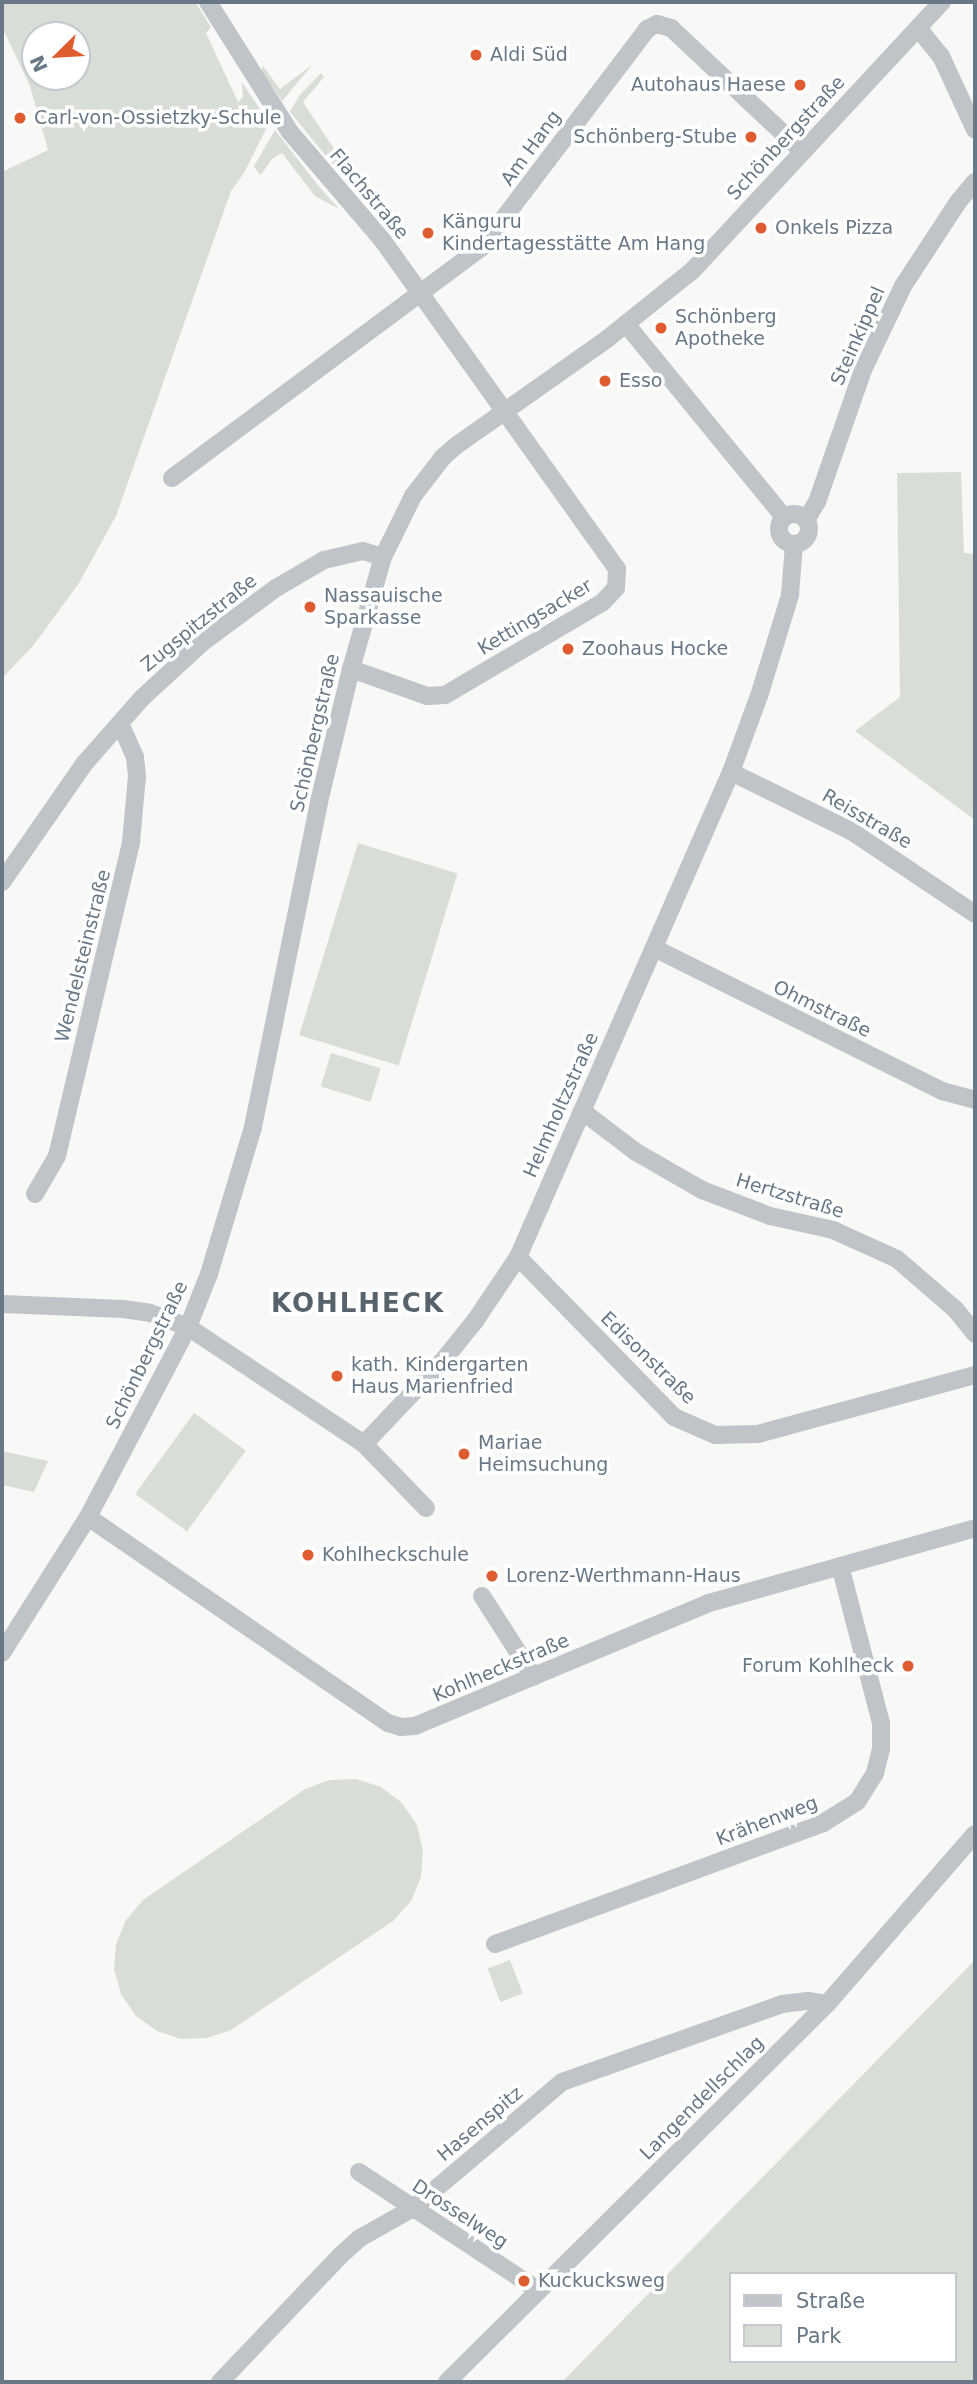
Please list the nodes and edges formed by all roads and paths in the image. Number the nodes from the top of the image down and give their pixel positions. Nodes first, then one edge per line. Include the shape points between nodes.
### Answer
1 (208, 2) edge
2 (942, 2) edge
3 (918, 28) junction
4 (975, 130) edge
5 (802, 151) junction
6 (975, 182) edge
7 (421, 293) junction
8 (626, 324) junction
9 (503, 410) junction
10 (172, 478) dead end
11 (784, 517) junction
12 (806, 520) junction
13 (794, 544) junction
14 (383, 557) junction
15 (351, 669) junction
16 (120, 723) junction
17 (731, 772) junction
18 (2, 882) edge
19 (975, 914) edge
20 (654, 948) junction
21 (975, 1100) edge
22 (582, 1111) junction
23 (35, 1194) dead end
24 (518, 1257) junction
25 (2, 1304) edge
26 (188, 1326) junction
27 (975, 1334) edge
28 (975, 1375) edge
29 (364, 1444) junction
30 (426, 1508) dead end
31 (88, 1517) junction
32 (975, 1528) edge
33 (841, 1566) junction
34 (482, 1596) dead end
35 (2, 1653) edge
36 (534, 1677) junction
37 (975, 1834) edge
38 (495, 1944) dead end
39 (827, 2004) junction
40 (359, 2172) dead end
41 (413, 2208) junction
42 (538, 2290) junction
43 (220, 2382) edge
44 (447, 2382) edge

1 - 7 street, Flachstraße via 290,132
2 - 3 street, Schönbergstraße
3 - 4 street via 941,56
3 - 5 street, Schönbergstraße
5 - 7 street, Am Hang via 671,28 652,26 640,34 493,236
5 - 8 street, Schönbergstraße via 692,271
6 - 12 street, Steinkippel via 903,286 863,370 817,502
7 - 9 street, Flachstraße
7 - 10 street, Am Hang
8 - 9 street, Schönbergstraße
8 - 11 street
9 - 14 street, Schönbergstraße via 457,444 428,475
9 - 15 street, Kettingsacker via 613,560 616,588 603,602 445,695 427,696
11 - 12 street via 798,514
11 - 13 street via 781,537
12 - 13 street via 806,538
13 - 17 street, Helmholtzstraße via 790,595
14 - 15 street, Schönbergstraße
14 - 16 street, Zugspitzstraße via 363,551 345,553 276,588 203,642
15 - 26 street, Schönbergstraße via 253,1127 209,1274
16 - 18 street, Zugspitzstraße via 59,797
16 - 23 street, Wendelsteinstraße via 137,776 127,866 57,1156
17 - 19 street, Reisstraße via 851,831
17 - 20 street, Helmholtzstraße
20 - 21 street, Ohmstraße via 942,1091
20 - 22 street, Helmholtzstraße
22 - 24 street, Helmholtzstraße
22 - 27 street, Hertzstraße via 636,1152 702,1190 771,1216 833,1230 897,1259 946,1301
24 - 28 street, Edisonstraße via 674,1417 715,1435 758,1434
24 - 29 street, Helmholtzstraße via 441,1363
25 - 26 street via 150,1312
26 - 29 street
26 - 31 street, Schönbergstraße
29 - 30 street
31 - 35 street, Schönbergstraße
31 - 36 street, Kohlheckstraße via 388,1723 415,1726
32 - 33 street, Kohlheckstraße
33 - 36 street, Kohlheckstraße via 709,1604
33 - 38 street, Krähenweg via 881,1724 875,1773 857,1802 823,1824
34 - 36 street
37 - 39 street, Langendellschlag
39 - 41 street, Hasenspitz via 782,2004 562,2082
39 - 42 street, Langendellschlag
40 - 41 street, Drosselweg
41 - 42 street, Drosselweg
41 - 43 street, Hasenspitz via 360,2238 341,2255
42 - 44 street, Langendellschlag

